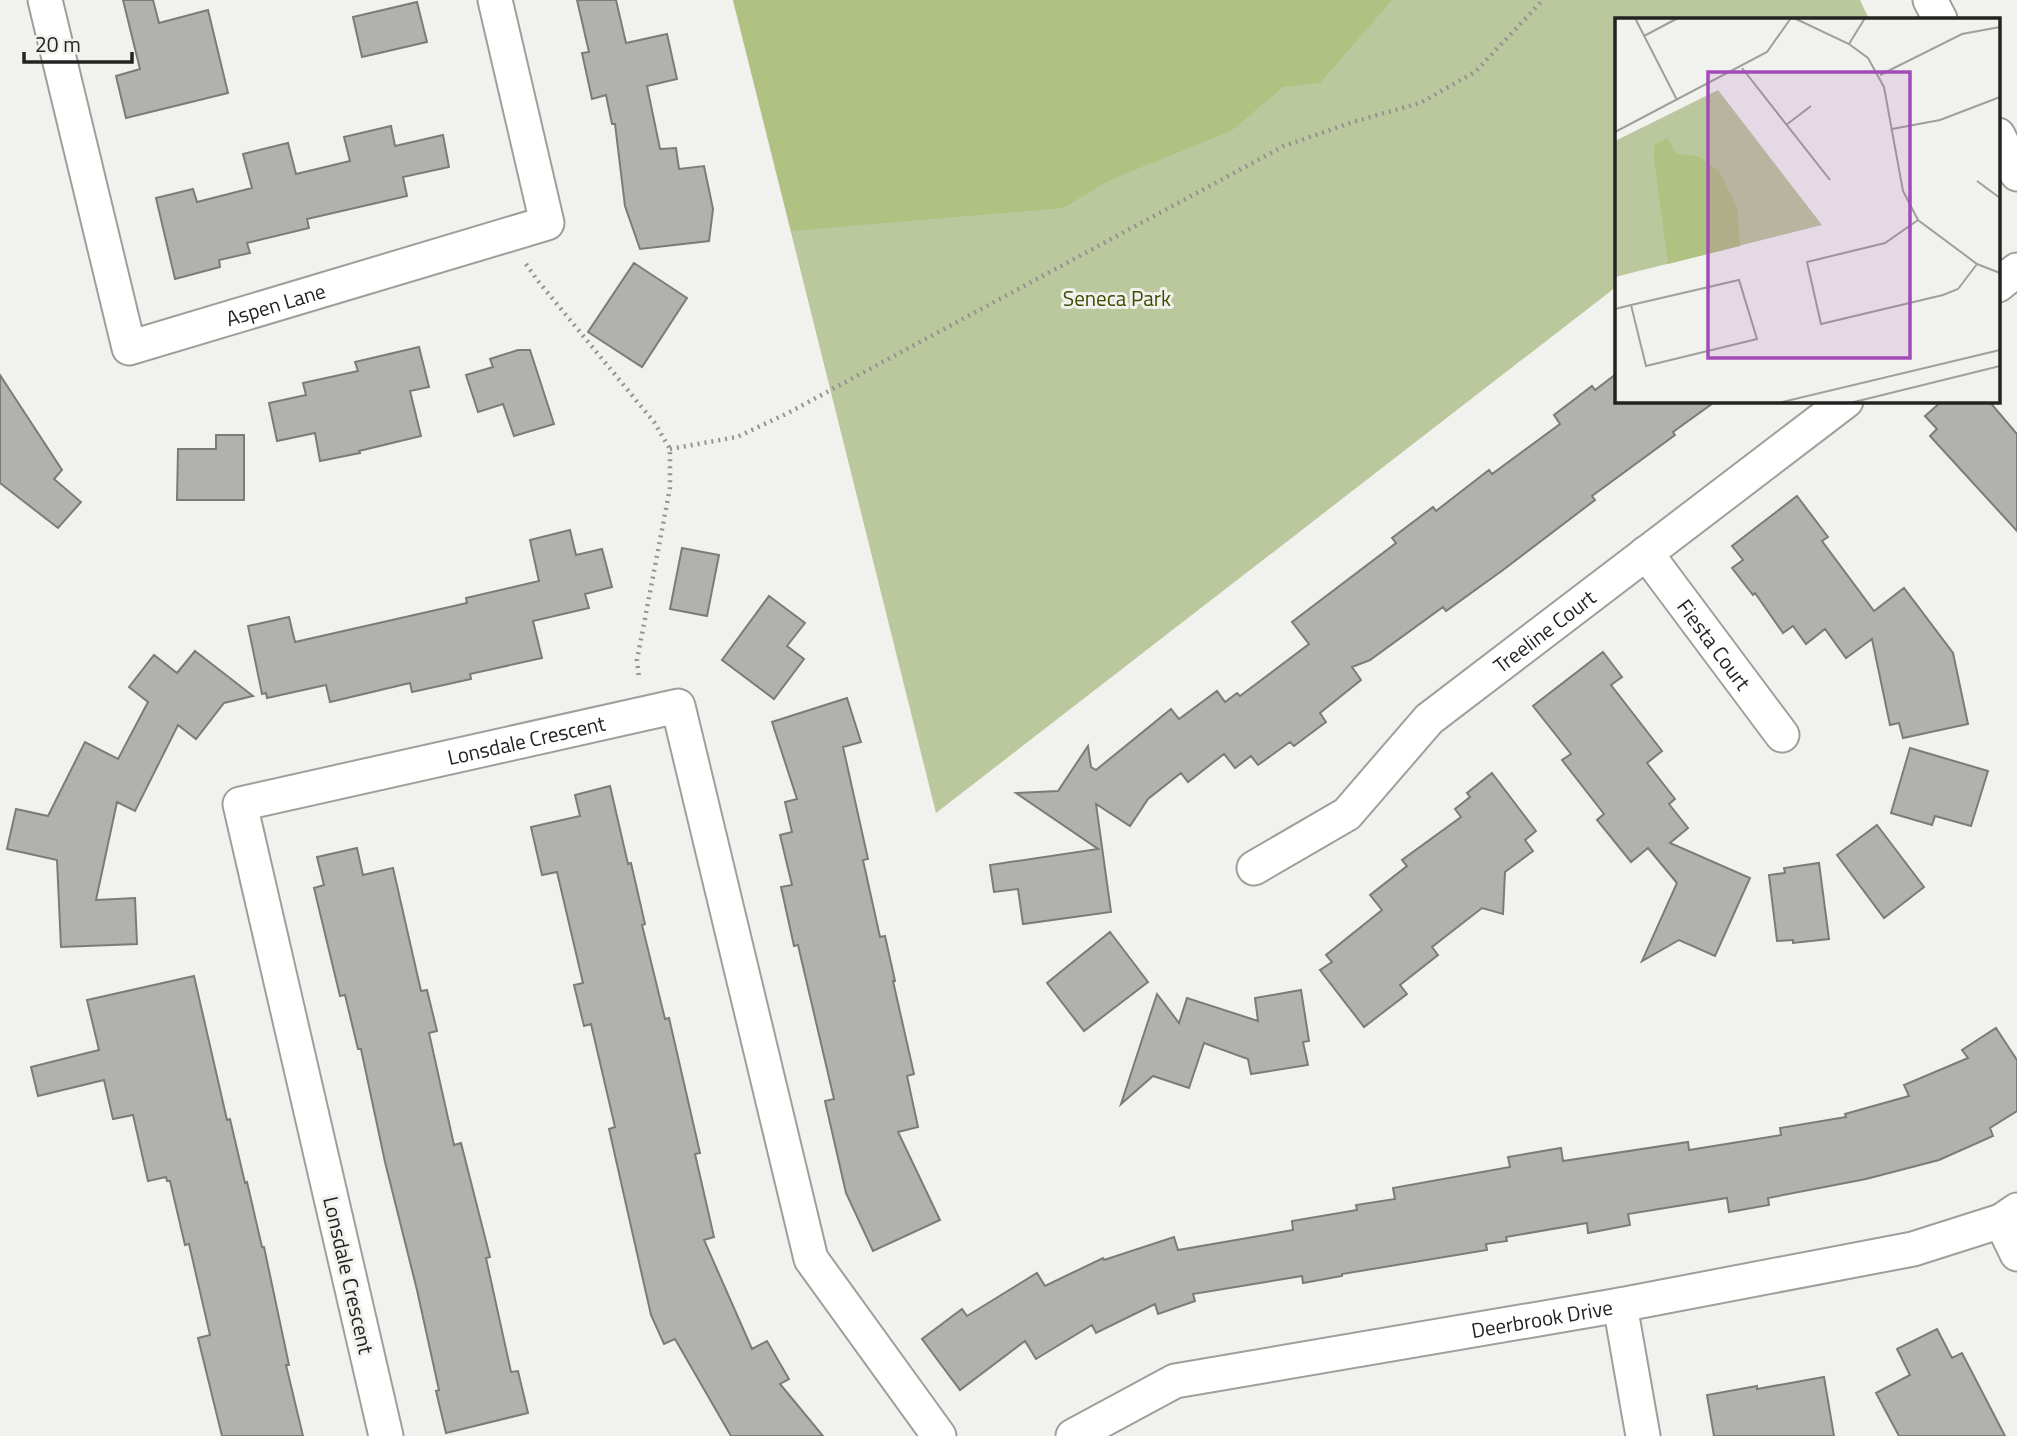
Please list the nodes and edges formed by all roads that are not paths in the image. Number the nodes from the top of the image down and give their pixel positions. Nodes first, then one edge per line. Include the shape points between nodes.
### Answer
1 (45, 0) edge
2 (495, 0) edge
3 (1930, 0) edge
4 (1939, 18) edge
5 (2000, 139) edge
6 (2017, 174) edge
7 (2017, 270) edge
8 (2000, 283) edge
9 (1845, 402) edge
10 (1646, 553) junction
11 (1782, 735) dead end
12 (1254, 868) dead end
13 (2009, 1216) edge
14 (2017, 1254) edge
15 (1620, 1305) junction
16 (386, 1436) edge
17 (939, 1436) edge
18 (1073, 1436) edge
19 (1643, 1436) edge

1 - 2 street, Aspen Lane via 129,348 547,223
3 - 4 street
5 - 6 street
7 - 8 street
9 - 10 street, Treeline Court
10 - 11 street, Fiesta Court
10 - 12 street, Treeline Court via 1429,719 1348,814
13 - 14 street
13 - 15 street, Deerbrook Drive via 1913,1249
15 - 18 street, Deerbrook Drive via 1175,1381
15 - 19 street
16 - 17 street, Lonsdale Crescent via 240,804 678,706 811,1259

